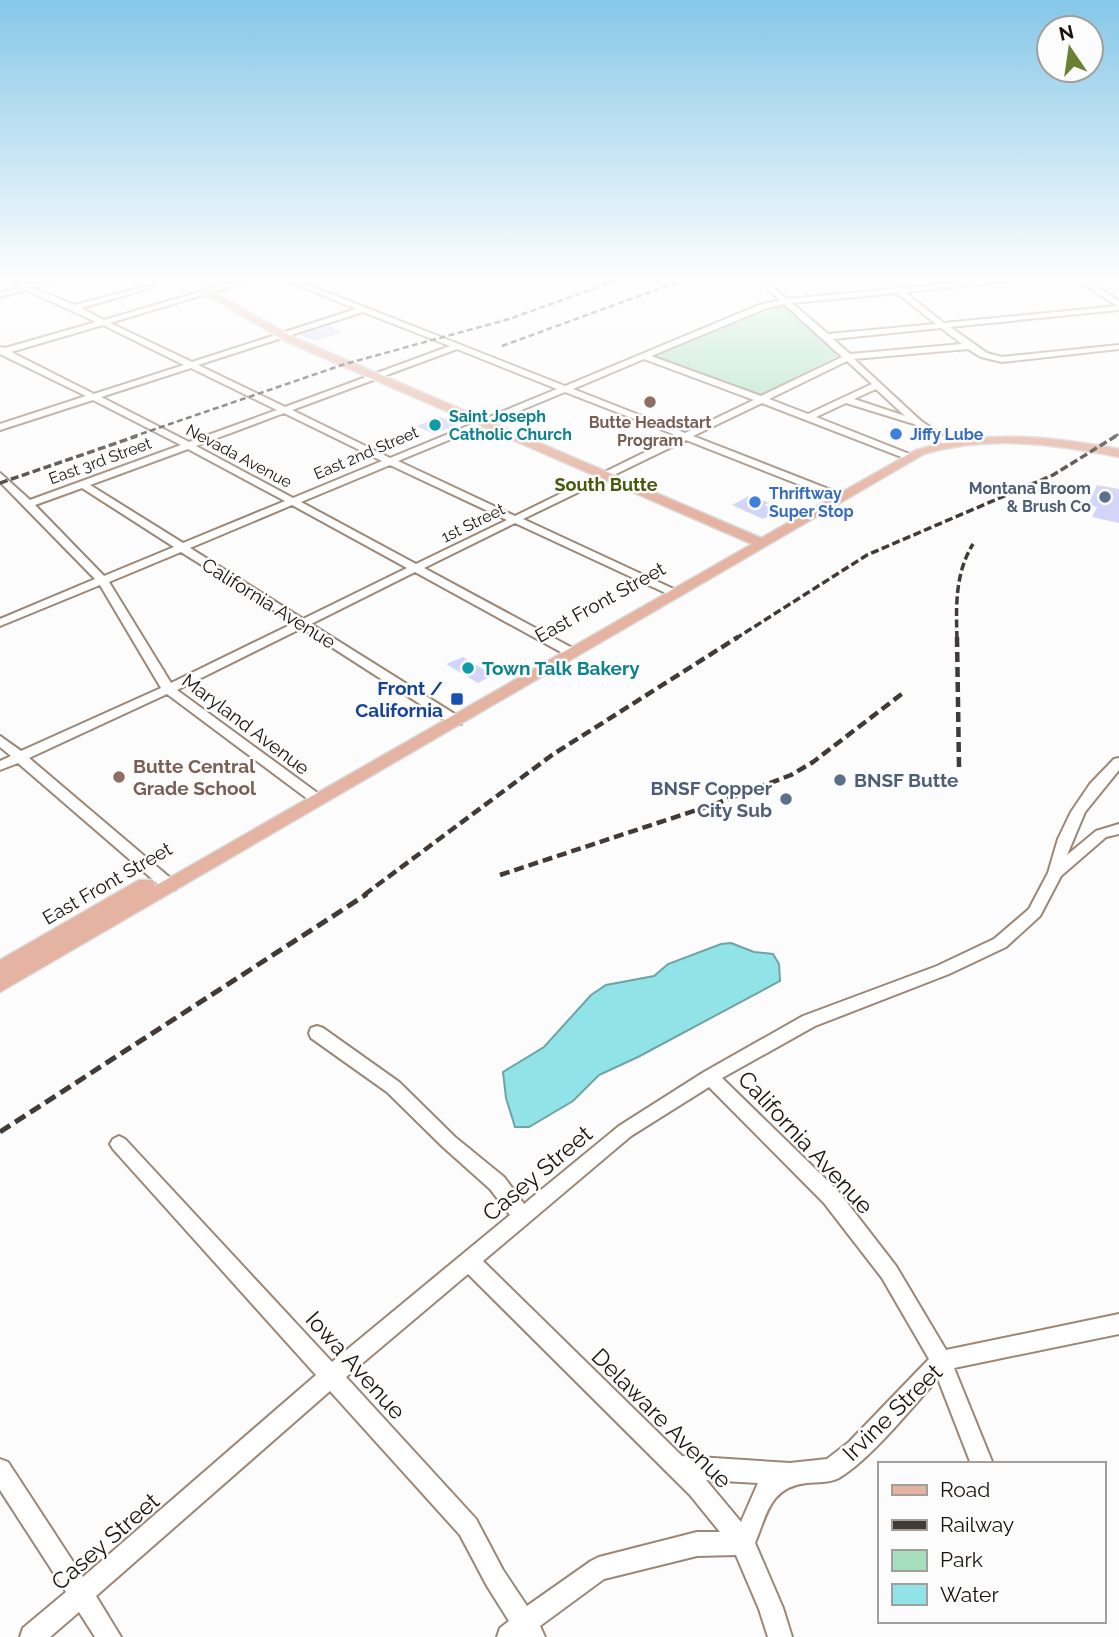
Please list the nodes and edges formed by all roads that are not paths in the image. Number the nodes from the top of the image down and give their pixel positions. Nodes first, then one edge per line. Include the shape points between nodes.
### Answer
1 (8, 354) edge
2 (171, 354) edge
3 (222, 354) edge
4 (324, 354) edge
5 (434, 354) edge
6 (478, 354) edge
7 (648, 354) edge
8 (845, 354) edge
9 (877, 354) edge
10 (983, 354) edge
11 (1052, 354) edge
12 (644, 356) junction
13 (848, 357) junction
14 (191, 364) junction
15 (374, 376) junction
16 (877, 384) junction
17 (562, 389) junction
18 (90, 397) junction
19 (763, 400) junction
20 (844, 400) junction
21 (286, 409) junction
22 (808, 417) junction
23 (480, 422) junction
24 (918, 423) junction
25 (0, 427) edge
26 (686, 438) junction
27 (945, 441) junction
28 (188, 445) junction
29 (1119, 451) edge
30 (905, 456) junction
31 (389, 461) junction
32 (0, 476) edge
33 (606, 476) junction
34 (82, 484) junction
35 (836, 496) junction
36 (291, 502) junction
37 (29, 504) junction
38 (516, 520) junction
39 (757, 541) junction
40 (180, 548) junction
41 (415, 568) junction
42 (103, 581) junction
43 (670, 591) junction
44 (0, 623) edge
45 (301, 623) junction
46 (567, 650) junction
47 (168, 689) junction
48 (451, 718) junction
49 (0, 740) edge
50 (19, 757) junction
51 (1119, 762) edge
52 (0, 766) edge
53 (313, 797) junction
54 (1119, 829) edge
55 (1055, 873) junction
56 (165, 882) junction
57 (0, 969) edge
58 (0, 984) edge
59 (317, 1033) dead end
60 (710, 1077) junction
61 (119, 1144) dead end
62 (522, 1216) junction
63 (470, 1261) junction
64 (1119, 1324) edge
65 (942, 1361) junction
66 (331, 1376) junction
67 (981, 1462) edge
68 (680, 1467) junction
69 (0, 1471) edge
70 (790, 1474) junction
71 (743, 1542) junction
72 (80, 1595) junction
73 (522, 1632) edge
74 (32, 1637) edge
75 (109, 1637) edge
76 (780, 1637) edge

1 - 18 street, Nevada Avenue
2 - 14 street
3 - 14 street
4 - 15 main road
5 - 15 street, East 3rd Street
6 - 17 street
7 - 12 street, East 2nd Street
8 - 13 street
9 - 13 street, 1st Street
10 - 11 street via 1002,360
12 - 17 street, East 2nd Street
12 - 19 street
13 - 16 street
13 - 19 street, 1st Street
14 - 18 street
14 - 21 street
15 - 21 street, East 3rd Street
15 - 23 main road
16 - 20 street
16 - 24 street
17 - 23 street, East 2nd Street
17 - 26 street
18 - 25 street
18 - 28 street, Nevada Avenue
19 - 22 street
19 - 26 street, 1st Street
20 - 22 street
20 - 24 street
21 - 28 street, East 3rd Street
21 - 31 street
22 - 30 street
23 - 31 street, East 2nd Street
23 - 33 main road
24 - 27 street
26 - 33 street, 1st Street
26 - 35 street
27 - 29 main road, East Front Street via 1003,438
27 - 30 main road, East Front Street
28 - 34 street, East 3rd Street
28 - 36 street, Nevada Avenue
30 - 35 main road, East Front Street
31 - 36 street, East 2nd Street
31 - 38 street
32 - 37 street, Maryland Avenue
33 - 38 street, 1st Street
33 - 39 main road
34 - 37 street, East 3rd Street
34 - 40 street, California Avenue
35 - 39 main road, East Front Street
36 - 40 street, East 2nd Street
36 - 41 street, Nevada Avenue
37 - 42 street, Maryland Avenue
38 - 41 street, 1st Street
38 - 43 street
39 - 43 main road, East Front Street
40 - 42 street, East 2nd Street
40 - 45 street, California Avenue
41 - 45 street, 1st Street
41 - 46 street, Nevada Avenue
42 - 44 street, East 2nd Street
42 - 47 street, Maryland Avenue
43 - 46 main road, East Front Street
45 - 47 street, 1st Street
45 - 48 street, California Avenue
46 - 48 main road, East Front Street
47 - 50 street, 1st Street
47 - 53 street, Maryland Avenue
48 - 53 main road, East Front Street
49 - 50 street
50 - 52 street, 1st Street
50 - 56 street
51 - 55 street via 1089,791 1063,837
53 - 56 main road, East Front Street
54 - 55 street, Casey Street via 1101,834
55 - 60 street, Casey Street via 1035,912 1000,943 809,1021
56 - 57 main road, East Front Street
56 - 58 main road, East Front Street
59 - 62 street via 393,1087 497,1183
60 - 62 street, Casey Street via 625,1131
60 - 65 street, California Avenue via 831,1197 889,1272
61 - 66 street, Iowa Avenue
62 - 63 street, Casey Street
63 - 66 street, Casey Street
63 - 68 street, Delaware Avenue
64 - 65 street, Irvine Street
65 - 67 street, California Avenue
65 - 70 street, Irvine Street via 857,1450 831,1470
66 - 72 street, Casey Street
66 - 73 street, Iowa Avenue via 467,1527
68 - 70 street, Irvine Street
68 - 71 street, Delaware Avenue
69 - 72 street
70 - 71 street via 766,1490
71 - 73 street via 697,1545 599,1569
71 - 76 street, Delaware Avenue
72 - 74 street, Casey Street
72 - 75 street

